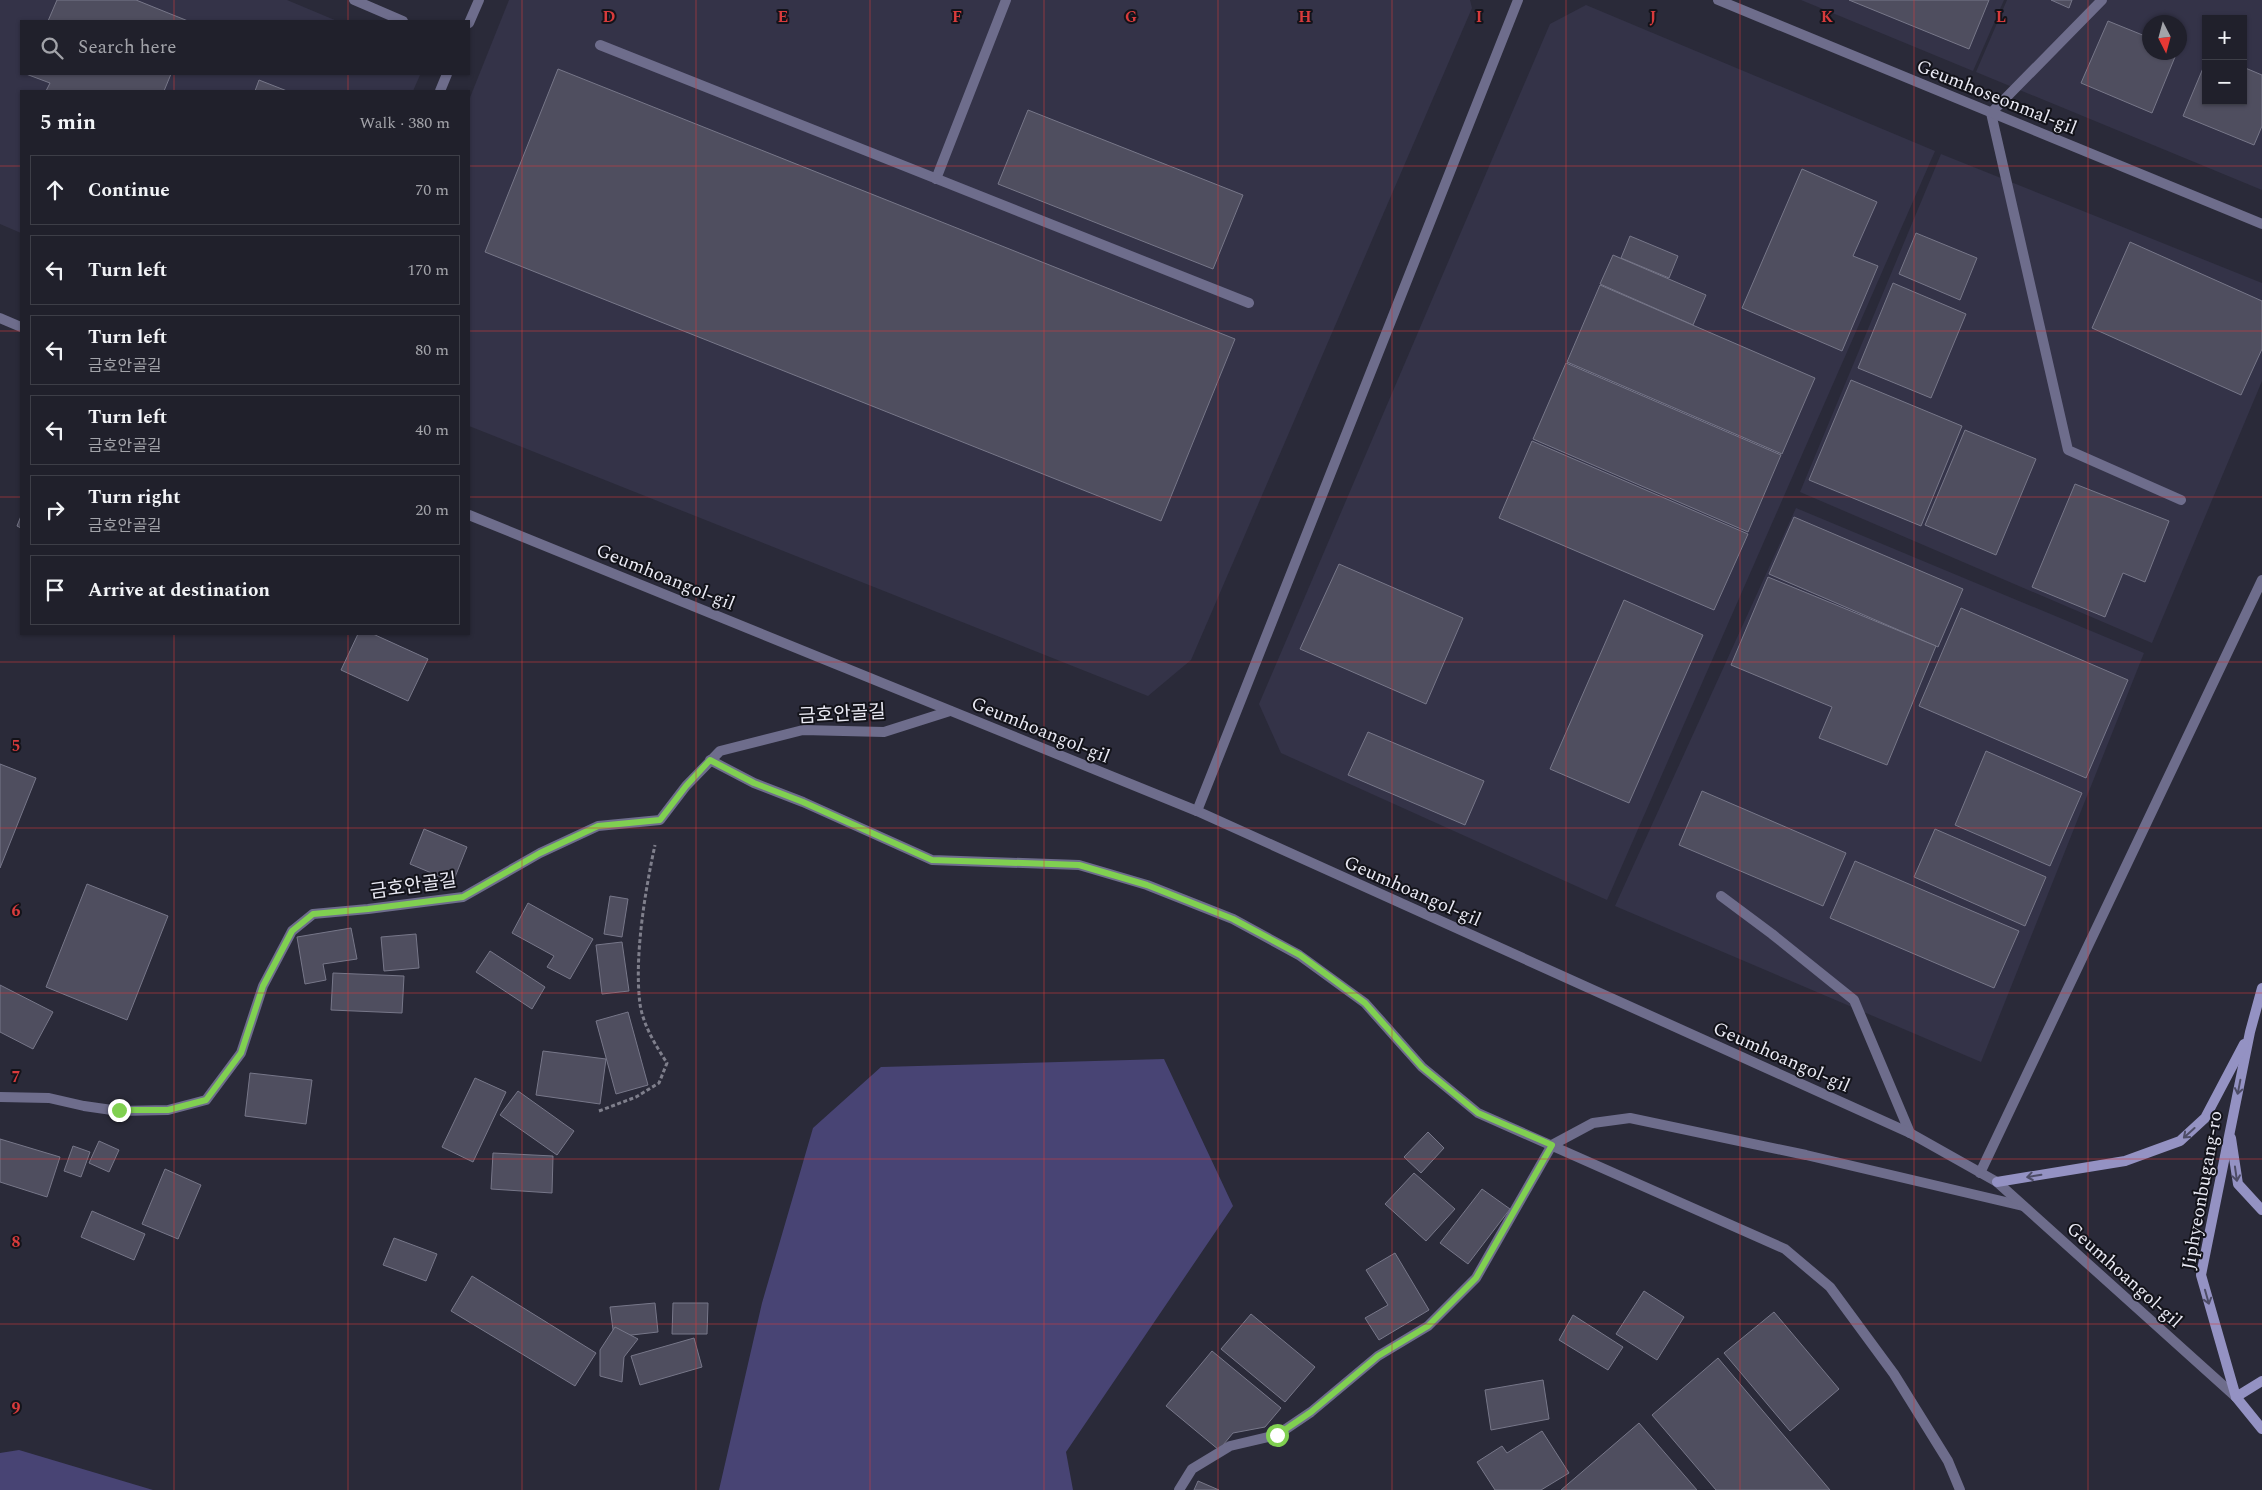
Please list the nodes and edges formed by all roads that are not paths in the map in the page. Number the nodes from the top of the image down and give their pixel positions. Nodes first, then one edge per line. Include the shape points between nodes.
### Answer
1 (354, 0) edge
2 (479, 0) edge
3 (1006, 0) edge
4 (1518, 0) edge
5 (1718, 0) edge
6 (2102, 0) edge
7 (401, 20) edge
8 (470, 21) edge
9 (600, 45) dead end
10 (447, 75) edge
11 (440, 90) edge
12 (1991, 112) junction
13 (936, 179) junction
14 (2262, 224) edge
15 (1249, 303) dead end
16 (0, 318) edge
17 (20, 327) edge
18 (2181, 500) dead end
19 (470, 515) edge
20 (2262, 580) edge
21 (950, 710) junction
22 (710, 760) junction
23 (1197, 811) junction
24 (1720, 896) dead end
25 (2262, 988) edge
26 (2250, 1032) junction
27 (0, 1096) edge
28 (2230, 1129) junction
29 (1910, 1133) junction
30 (1552, 1145) junction
31 (1980, 1173) junction
32 (1997, 1182) junction
33 (2023, 1206) junction
34 (2262, 1210) edge
35 (2262, 1381) edge
36 (2236, 1397) junction
37 (2262, 1429) edge
38 (1179, 1490) edge
39 (1960, 1490) edge

1 - 7 street
2 - 8 street
3 - 13 street
4 - 23 street
5 - 12 street, Geumhoseonmal-gil
6 - 12 street
9 - 13 street
10 - 11 street
12 - 14 street, Geumhoseonmal-gil
12 - 18 street via 2068,450
13 - 15 street
16 - 17 street
19 - 21 street, Geumhoangol-gil
20 - 31 street
21 - 22 street, 금호안골길 via 884,732 803,730 720,751
21 - 23 street, Geumhoangol-gil
22 - 27 street, 금호안골길 via 660,820 598,826 540,853 463,897 313,914 292,931 263,986 241,1053 206,1100 168,1110 119,1110 49,1098
22 - 30 street via 754,783 932,860 1079,865 1147,885 1233,919 1300,955 1365,1003 1422,1067 1478,1113
23 - 29 street, Geumhoangol-gil
24 - 29 street via 1854,1000
25 - 26 main road, Jiphyeonbugang-ro
26 -> 28 main road, Jiphyeonbugang-ro
26 -> 32 main road via 2205,1118 2180,1141 2125,1161
28 -> 34 main road via 2238,1184
28 -> 36 main road, Jiphyeonbugang-ro via 2201,1275
29 - 31 street, Geumhoangol-gil
30 - 33 street via 1594,1123 1630,1118
30 - 38 street via 1476,1278 1428,1326 1378,1356 1311,1412 1277,1435 1230,1446 1192,1469
30 - 39 street via 1785,1249 1830,1287 1894,1374 1948,1461
31 - 32 street, Geumhoangol-gil
32 - 33 street, Geumhoangol-gil
33 - 36 street, Geumhoangol-gil
35 - 36 main road
36 - 37 main road, Geumhoangol-gil

